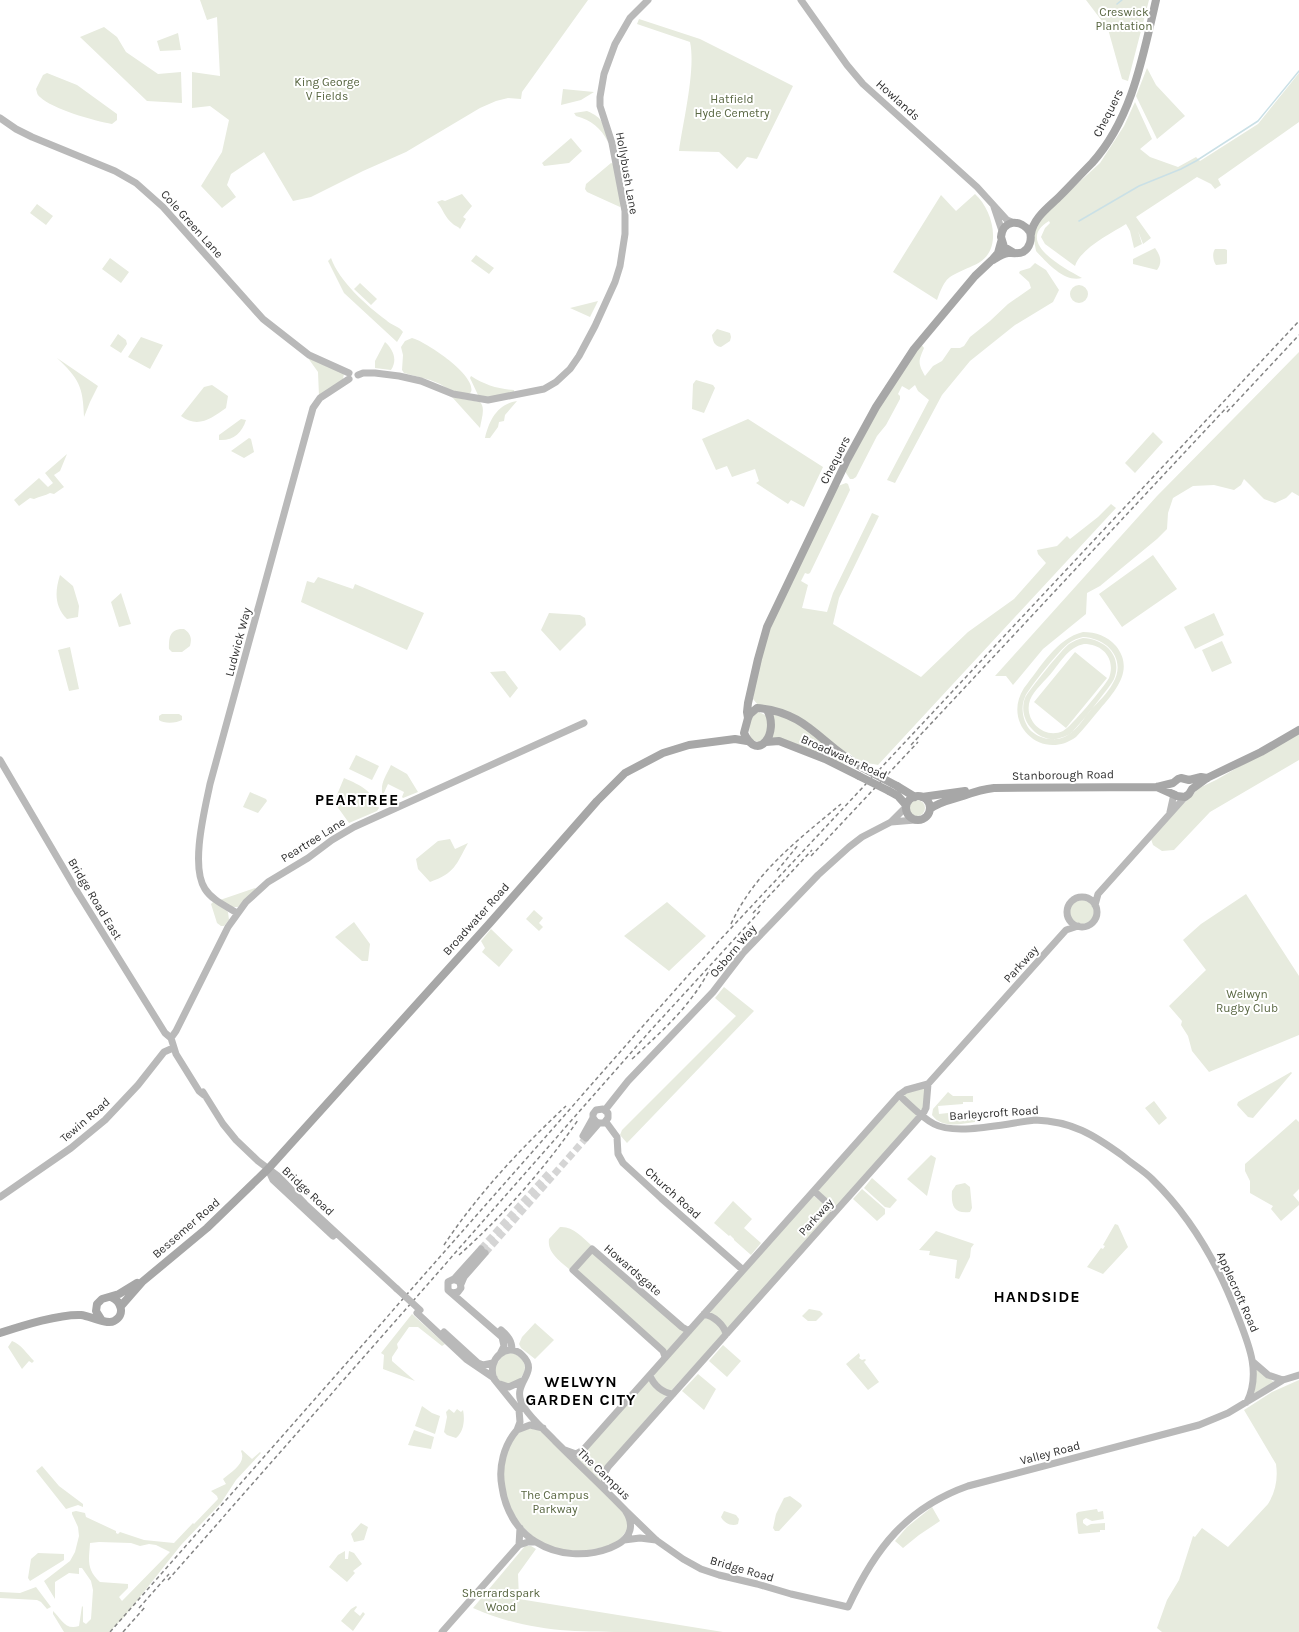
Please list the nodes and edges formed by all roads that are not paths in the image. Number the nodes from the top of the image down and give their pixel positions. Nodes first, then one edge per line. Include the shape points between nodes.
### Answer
1 (648, 0) edge
2 (801, 0) edge
3 (1156, 0) edge
4 (0, 118) edge
5 (993, 205) junction
6 (1041, 214) junction
7 (1012, 222) junction
8 (1022, 224) junction
9 (1002, 231) junction
10 (1031, 234) junction
11 (1001, 242) junction
12 (1014, 253) junction
13 (992, 260) junction
14 (358, 375) joint
15 (349, 376) junction
16 (750, 698) junction
17 (757, 708) junction
18 (767, 710) junction
19 (748, 718) junction
20 (584, 723) dead end
21 (1299, 730) edge
22 (746, 737) junction
23 (766, 742) junction
24 (0, 760) edge
25 (861, 772) junction
26 (1207, 778) junction
27 (1189, 780) junction
28 (1173, 783) junction
29 (1157, 787) junction
30 (1192, 789) junction
31 (970, 792) junction
32 (1174, 794) junction
33 (919, 797) junction
34 (1185, 797) junction
35 (906, 806) junction
36 (930, 809) junction
37 (1170, 812) junction
38 (915, 820) junction
39 (891, 822) junction
40 (1098, 894) junction
41 (1087, 898) junction
42 (1095, 905) junction
43 (237, 913) junction
44 (1069, 918) junction
45 (1078, 926) junction
46 (1066, 930) junction
47 (171, 1038) junction
48 (173, 1048) junction
49 (928, 1084) junction
50 (899, 1095) junction
51 (605, 1110) junction
52 (921, 1115) junction
53 (599, 1121) junction
54 (584, 1137) tunnel mouth
55 (268, 1169) junction
56 (1151, 1178) joint
57 (814, 1191) junction
58 (0, 1197) edge
59 (836, 1211) junction
60 (743, 1270) junction
61 (454, 1279) junction
62 (142, 1282) junction
63 (457, 1289) junction
64 (111, 1297) junction
65 (121, 1306) junction
66 (96, 1308) junction
67 (418, 1312) junction
68 (704, 1314) junction
69 (82, 1315) junction
70 (101, 1319) junction
71 (689, 1331) junction
72 (0, 1333) edge
73 (726, 1334) junction
74 (512, 1350) junction
75 (500, 1354) junction
76 (665, 1357) junction
77 (1253, 1362) junction
78 (493, 1363) junction
79 (650, 1375) junction
80 (1299, 1375) edge
81 (524, 1380) junction
82 (1283, 1380) junction
83 (496, 1381) junction
84 (673, 1394) junction
85 (1247, 1402) junction
86 (543, 1428) junction
87 (517, 1430) junction
88 (565, 1450) junction
89 (605, 1489) junction
90 (625, 1510) junction
91 (520, 1528) junction
92 (624, 1540) junction
93 (656, 1540) junction
94 (536, 1542) junction
95 (519, 1545) junction
96 (848, 1607) joint
97 (442, 1632) edge

1 - 14 street, Hollybush Lane via 630,18 618,38 604,74 600,97 600,106 614,150 625,211 625,234 620,266 588,341 565,374 549,387 539,391 488,400 453,394 421,381 399,376 375,373
2 - 5 street, Howlands via 863,84 977,187
3 - 6 main road, Chequers via 1132,94 1114,132 1093,162
4 - 15 street, Cole Green Lane via 32,137 136,183 163,207 263,319 309,354
5 - 7 street, Howlands
5 - 9 street, Howlands
6 - 8 main road, Chequers
6 - 10 main road, Chequers
7 - 8 main road
7 - 9 main road
8 - 10 main road
9 - 11 main road
10 - 12 main road via 1031,242 1024,252
11 - 12 main road via 1007,250
11 - 13 main road, Chequers via 998,253
12 - 13 main road, Chequers via 1004,254
13 - 16 main road, Chequers via 923,337 876,407 839,476 767,627
14 - 15 street, Ludwick Way via 354,381
15 - 43 street, Ludwick Way via 320,398 313,408 210,784 199,836 201,880 208,894
16 - 17 main road
16 - 19 main road, Chequers
17 - 18 main road
17 - 19 main road
18 - 23 main road via 771,721 770,735
18 - 25 main road via 788,715 804,723
19 - 22 main road
20 - 43 street, Peartree Lane via 349,830 268,882
21 - 26 main road, Stanborough Road
22 - 23 main road via 759,746
22 - 55 main road, Broadwater Road via 675,749 647,760 625,773 597,801
23 - 25 main road, Broadwater Road via 779,741
24 - 47 street, Bridge Road East via 104,936 165,1033
25 - 33 main road, bridge
25 - 35 main road, Broadwater Road, bridge via 898,796
26 - 27 main road, Stanborough Road
26 - 30 main road, Stanborough Road
27 - 28 main road, Stanborough Road via 1178,779
27 - 30 main road
28 - 29 main road, Stanborough Road
28 - 32 main road
29 - 31 main road, Stanborough Road via 994,788
29 - 32 main road, Stanborough Road
30 - 34 main road, Stanborough Road
31 - 33 main road, Stanborough Road via 962,790
31 - 36 main road, Stanborough Road via 936,804
32 - 34 main road, Stanborough Road
32 - 37 street
33 - 35 main road via 910,800
33 - 36 main road via 928,802
34 - 37 street
35 - 38 main road via 909,816
35 - 39 street, Osborn Way
36 - 38 main road via 925,818
37 - 40 street
38 - 39 street, Osborn Way
39 - 51 street, Osborn Way via 849,846 818,875 743,953 713,992 628,1081
40 - 41 street
40 - 42 street
41 - 42 street
41 - 44 street via 1078,897 1070,903 1067,911
42 - 45 street via 1097,913 1094,921 1088,925
43 - 47 street, Peartree Lane
44 - 45 street
44 - 46 street, Parkway
45 - 46 street, Parkway
46 - 49 street, Parkway
47 - 48 street, Bridge Road East
48 - 55 street, Bridge Road East via 179,1051 223,1124 236,1140
48 - 58 street, Tewin Road via 164,1052 105,1120 71,1148
49 - 50 street, Parkway via 906,1090
49 - 52 street, Parkway via 926,1108
50 - 52 street
50 - 57 street, Parkway
51 - 53 street via 608,1116
51 - 53 street via 600,1108 593,1114
52 - 56 street, Barleycroft Road via 935,1125 954,1130 1035,1120 1071,1125 1101,1140
52 - 59 street, Parkway
53 - 54 street
53 - 60 street, Church Road via 613,1130 617,1137 618,1154 623,1163
55 - 62 main road, Bessemer Road via 207,1228
55 - 67 street, Bridge Road, bridge
56 - 77 street, Applecroft Road via 1185,1218 1213,1262 1237,1313
57 - 59 street
57 - 60 street, Parkway
59 - 73 street, Parkway
60 - 68 street, Parkway
61 - 63 street via 459,1281
61 - 63 street via 447,1285 448,1290
61 - 63 street via 483,1251
62 - 64 main road
62 - 65 main road, Bessemer Road
63 - 74 street via 508,1337
63 - 75 street via 502,1337 504,1346
64 - 65 main road
64 - 66 main road via 102,1299
65 - 70 main road via 119,1317 114,1321 105,1322
66 - 69 main road
66 - 70 main road
67 - 78 street, Bridge Road via 478,1364
67 - 83 street, Bridge Road via 472,1364
68 - 71 street, Parkway
68 - 73 street via 723,1326
69 - 70 main road
69 - 72 main road via 47,1320
71 - 76 street, Parkway
71 - 76 street, Howardsgate via 592,1249 572,1270 663,1351
73 - 84 street, Parkway
74 - 75 street
74 - 81 street via 520,1353 529,1365 528,1375
75 - 78 street
76 - 79 street, Parkway
77 - 82 street via 1268,1375
77 - 85 street via 1252,1388
78 - 83 street via 492,1372
79 - 84 street via 653,1383 664,1392
79 - 88 street, Parkway via 583,1450 576,1454
80 - 82 street, Valley Road
81 - 83 street via 510,1387
81 - 86 street, The Campus via 519,1391 520,1399
82 - 85 street, Valley Road
83 - 87 street via 519,1410 520,1422
84 - 89 street, Parkway via 605,1470
85 - 96 street, Valley Road via 1199,1425 968,1486 938,1498 920,1510 891,1538 868,1569
86 - 87 street via 530,1425
86 - 88 street, The Campus
87 - 91 street via 506,1448 501,1475 504,1500
88 - 89 street, The Campus
89 - 90 street, The Campus
90 - 92 street, The Campus via 630,1526
90 - 93 street, Bridge Road
91 - 94 street
91 - 95 street
92 - 93 street
92 - 94 street via 607,1549 581,1554 557,1551
93 - 96 street, Bridge Road via 683,1559 711,1573
94 - 95 street
95 - 97 street

